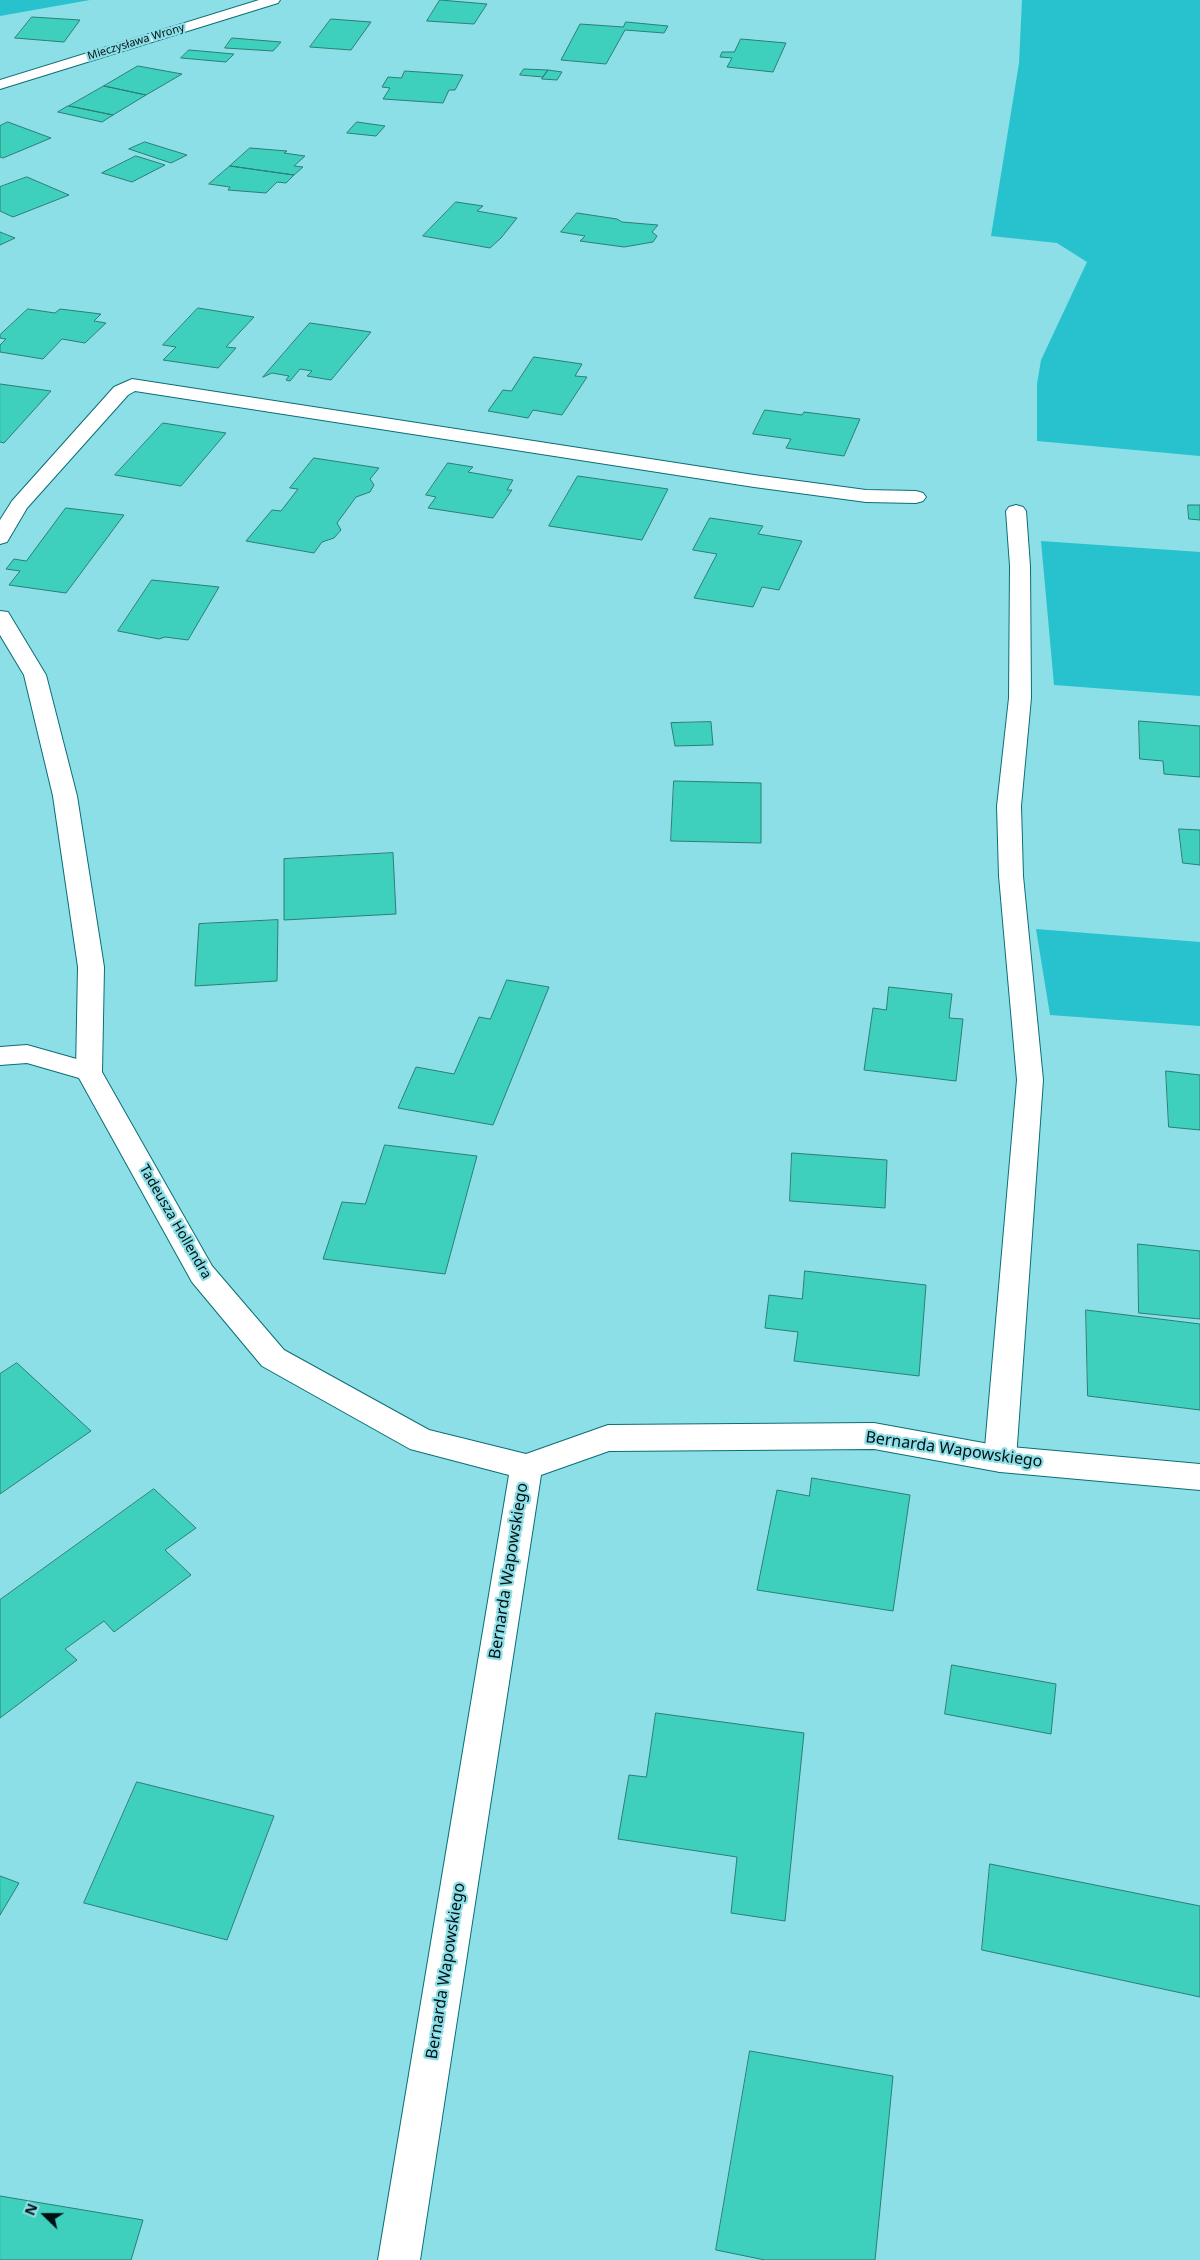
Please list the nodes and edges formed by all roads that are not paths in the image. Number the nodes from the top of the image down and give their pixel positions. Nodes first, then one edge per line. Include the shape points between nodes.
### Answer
1 (273, 0) edge
2 (0, 85) edge
3 (916, 497) dead end
4 (1016, 511) dead end
5 (0, 538) edge
6 (0, 616) edge
7 (0, 1056) edge
8 (89, 1072) junction
9 (1000, 1459) junction
10 (526, 1468) junction
11 (1200, 1477) edge
12 (399, 2260) edge

1 - 2 street, Mieczysława Wrony
3 - 5 street via 866,496 763,482 132,385 121,391 19,505
4 - 9 street via 1020,566 1020,698 1009,806 1010,866 1030,1080
6 - 8 street via 35,675 65,796 91,967
7 - 8 street via 27,1054
8 - 10 street, Tadeusza Hollendra via 202,1274 273,1358 421,1440
9 - 10 street, Bernarda Wapowskiego via 874,1436 608,1438
9 - 11 street, Bernarda Wapowskiego
10 - 12 street, Bernarda Wapowskiego

